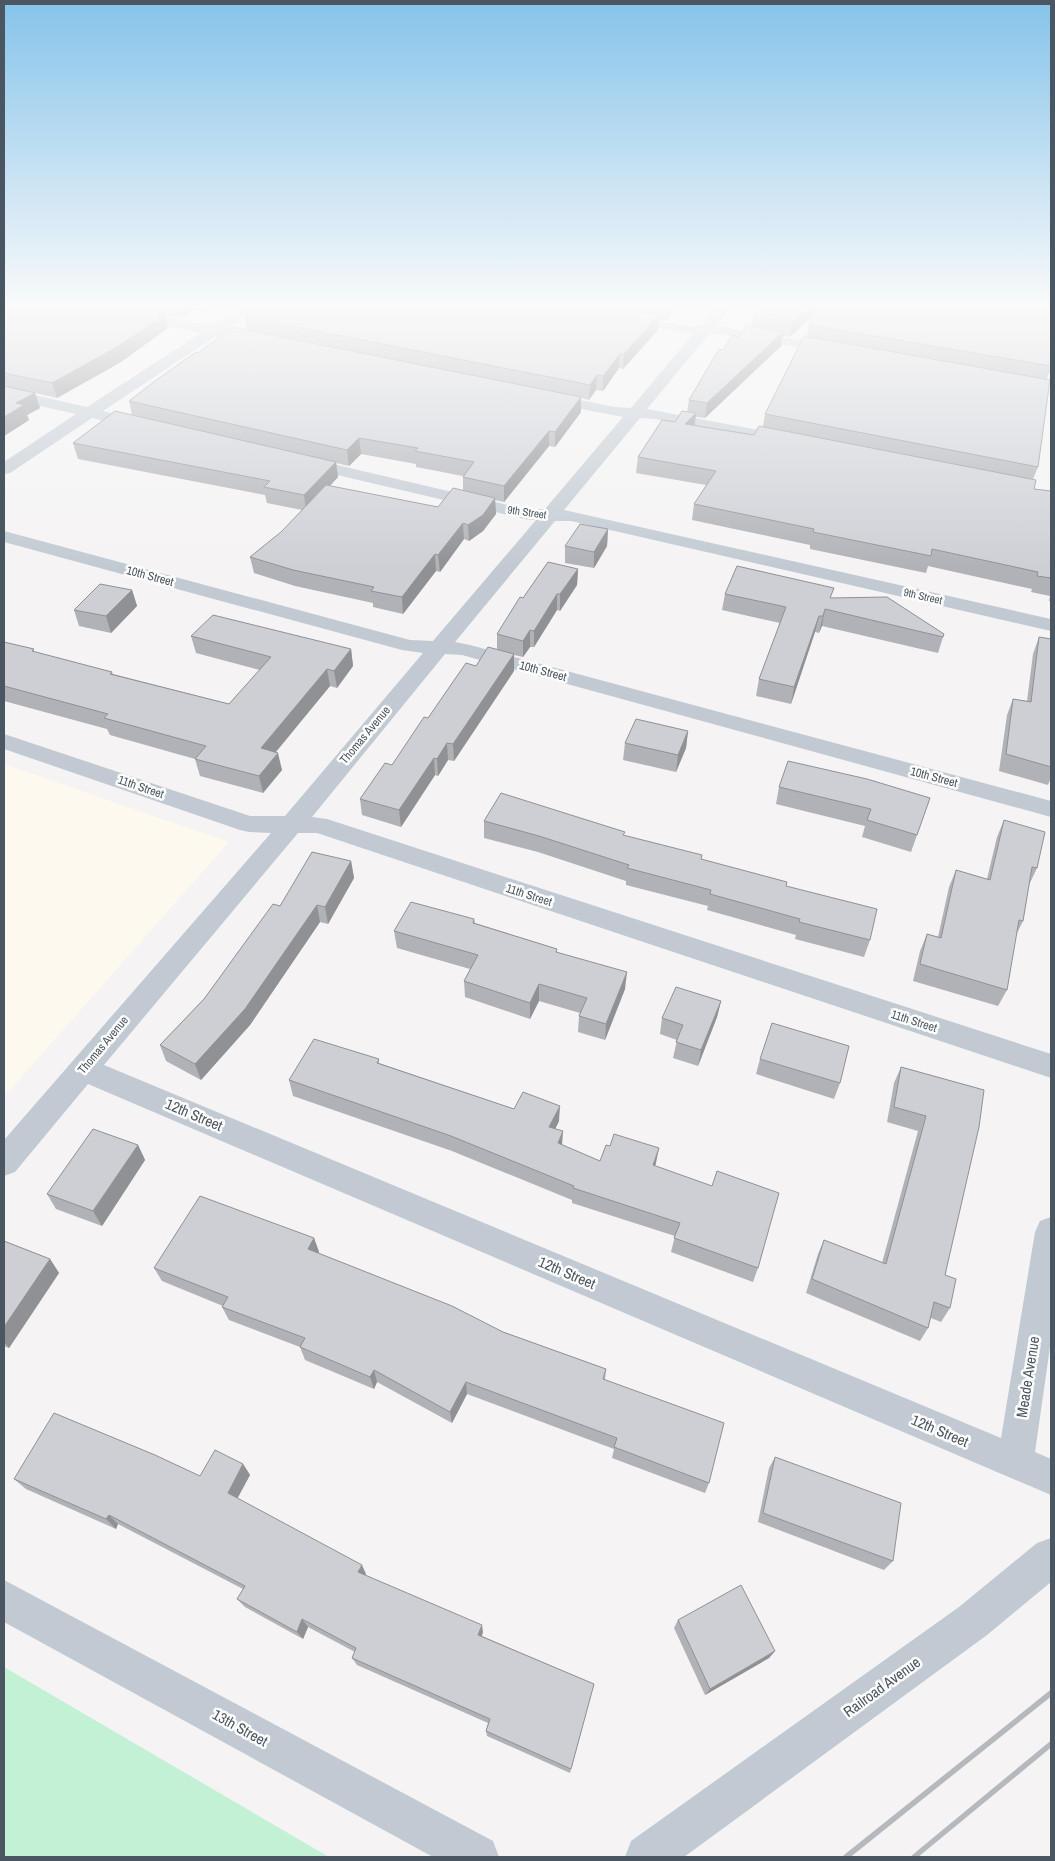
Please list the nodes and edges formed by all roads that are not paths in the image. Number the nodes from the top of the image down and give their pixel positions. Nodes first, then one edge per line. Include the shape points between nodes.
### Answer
1 (8, 394) edge
2 (118, 394) edge
3 (528, 394) edge
4 (651, 394) edge
5 (636, 412) junction
6 (89, 413) junction
7 (161, 429) edge
8 (809, 444) edge
9 (286, 458) edge
10 (4, 469) edge
11 (550, 515) junction
12 (4, 536) edge
13 (1051, 625) edge
14 (438, 648) junction
15 (4, 741) edge
16 (1051, 809) edge
17 (292, 824) junction
18 (1051, 1066) edge
19 (83, 1068) junction
20 (4, 1162) edge
21 (1051, 1232) edge
22 (1014, 1462) junction
23 (1051, 1477) edge
24 (1051, 1557) edge
25 (4, 1600) edge
26 (477, 1857) edge
27 (647, 1857) edge

1 - 6 street
2 - 6 street
3 - 5 street via 615,412
4 - 5 street, Thomas Avenue
5 - 8 street
5 - 11 street, Thomas Avenue
6 - 7 street
6 - 10 street
9 - 11 street, 9th Street via 525,514
11 - 13 street, 9th Street via 571,516
11 - 14 street, Thomas Avenue
12 - 14 street, 10th Street via 409,646
14 - 16 street, 10th Street via 463,649
14 - 17 street, Thomas Avenue
15 - 17 street, 11th Street via 249,824
17 - 18 street, 11th Street via 318,825
17 - 19 street, Thomas Avenue
19 - 20 street, Thomas Avenue
19 - 22 street, 12th Street
21 - 22 street, Meade Avenue
22 - 23 street, 12th Street
24 - 27 street, Railroad Avenue via 972,1621
25 - 26 street, 13th Street

